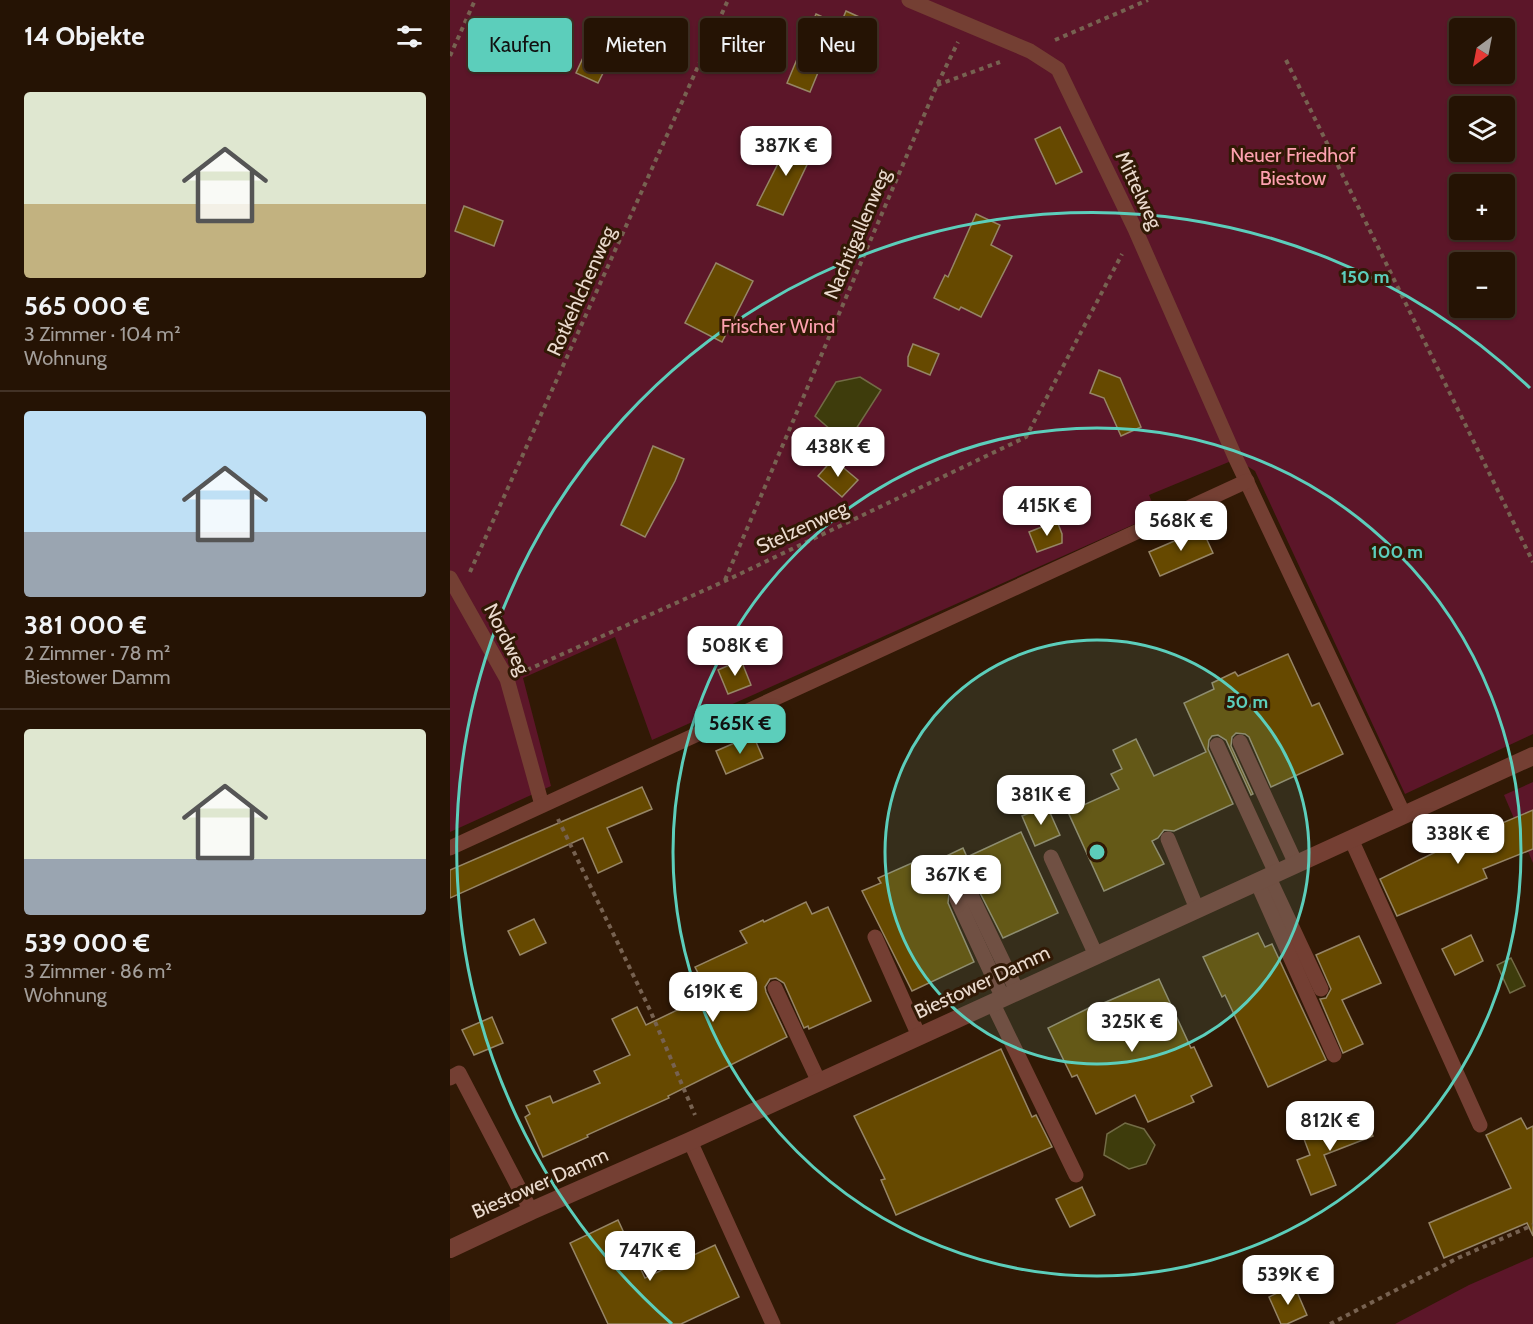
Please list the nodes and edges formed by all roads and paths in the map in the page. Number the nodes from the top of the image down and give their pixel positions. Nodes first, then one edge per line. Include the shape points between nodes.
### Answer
1 (475, 0) edge
2 (728, 0) edge
3 (909, 0) edge
4 (967, 24) junction
5 (450, 56) edge
6 (1286, 60) dead end
7 (1135, 229) junction
8 (1247, 481) junction
9 (1533, 562) edge
10 (450, 578) edge
11 (725, 581) junction
12 (460, 594) junction
13 (507, 679) junction
14 (1240, 742) dead end
15 (1217, 745) dead end
16 (1533, 756) edge
17 (543, 800) junction
18 (1404, 815) junction
19 (1168, 839) dead end
20 (1351, 839) junction
21 (450, 848) edge
22 (1051, 857) dead end
23 (1296, 864) junction
24 (1267, 877) junction
25 (964, 896) dead end
26 (1197, 909) junction
27 (875, 937) dead end
28 (1096, 955) junction
29 (775, 988) dead end
30 (1321, 989) dead end
31 (1004, 997) junction
32 (919, 1036) junction
33 (1334, 1056) dead end
34 (450, 1077) edge
35 (819, 1082) junction
36 (1480, 1125) dead end
37 (697, 1138) junction
38 (1076, 1175) dead end
39 (531, 1210) junction
40 (1533, 1226) edge
41 (450, 1249) edge
42 (773, 1324) edge
43 (1330, 1324) edge

1 - 5 path
2 - 12 path, Rotkehlchenweg
3 - 4 lane, Mittelweg
4 - 7 lane, Mittelweg via 1030,51 1058,69
4 - 11 path, Nachtigallenweg via 937,85
6 - 9 path
7 - 8 lane, Mittelweg
7 - 11 path, Stelzenweg via 1026,437
8 - 17 lane
8 - 18 lane, Mittelweg
10 - 12 lane, Nordweg
11 - 13 path, Stelzenweg
12 - 13 lane, Nordweg
13 - 17 lane, Nordweg
14 - 23 lane
15 - 24 lane
16 - 18 street, Biestower Damm
17 - 21 lane
17 - 37 path via 650,1010
18 - 20 street, Biestower Damm
19 - 26 lane
20 - 23 street, Biestower Damm
20 - 36 lane
22 - 28 lane
23 - 24 street, Biestower Damm
24 - 26 street, Biestower Damm
24 - 30 lane
24 - 33 lane
25 - 31 lane
26 - 28 street, Biestower Damm
27 - 32 lane
28 - 31 street, Biestower Damm
29 - 35 lane
31 - 32 street, Biestower Damm
31 - 38 lane
32 - 35 street, Biestower Damm
34 - 39 lane via 459,1073
35 - 37 street, Biestower Damm
37 - 39 street, Biestower Damm
37 - 42 lane
39 - 41 street, Biestower Damm
40 - 43 path via 1458,1258

